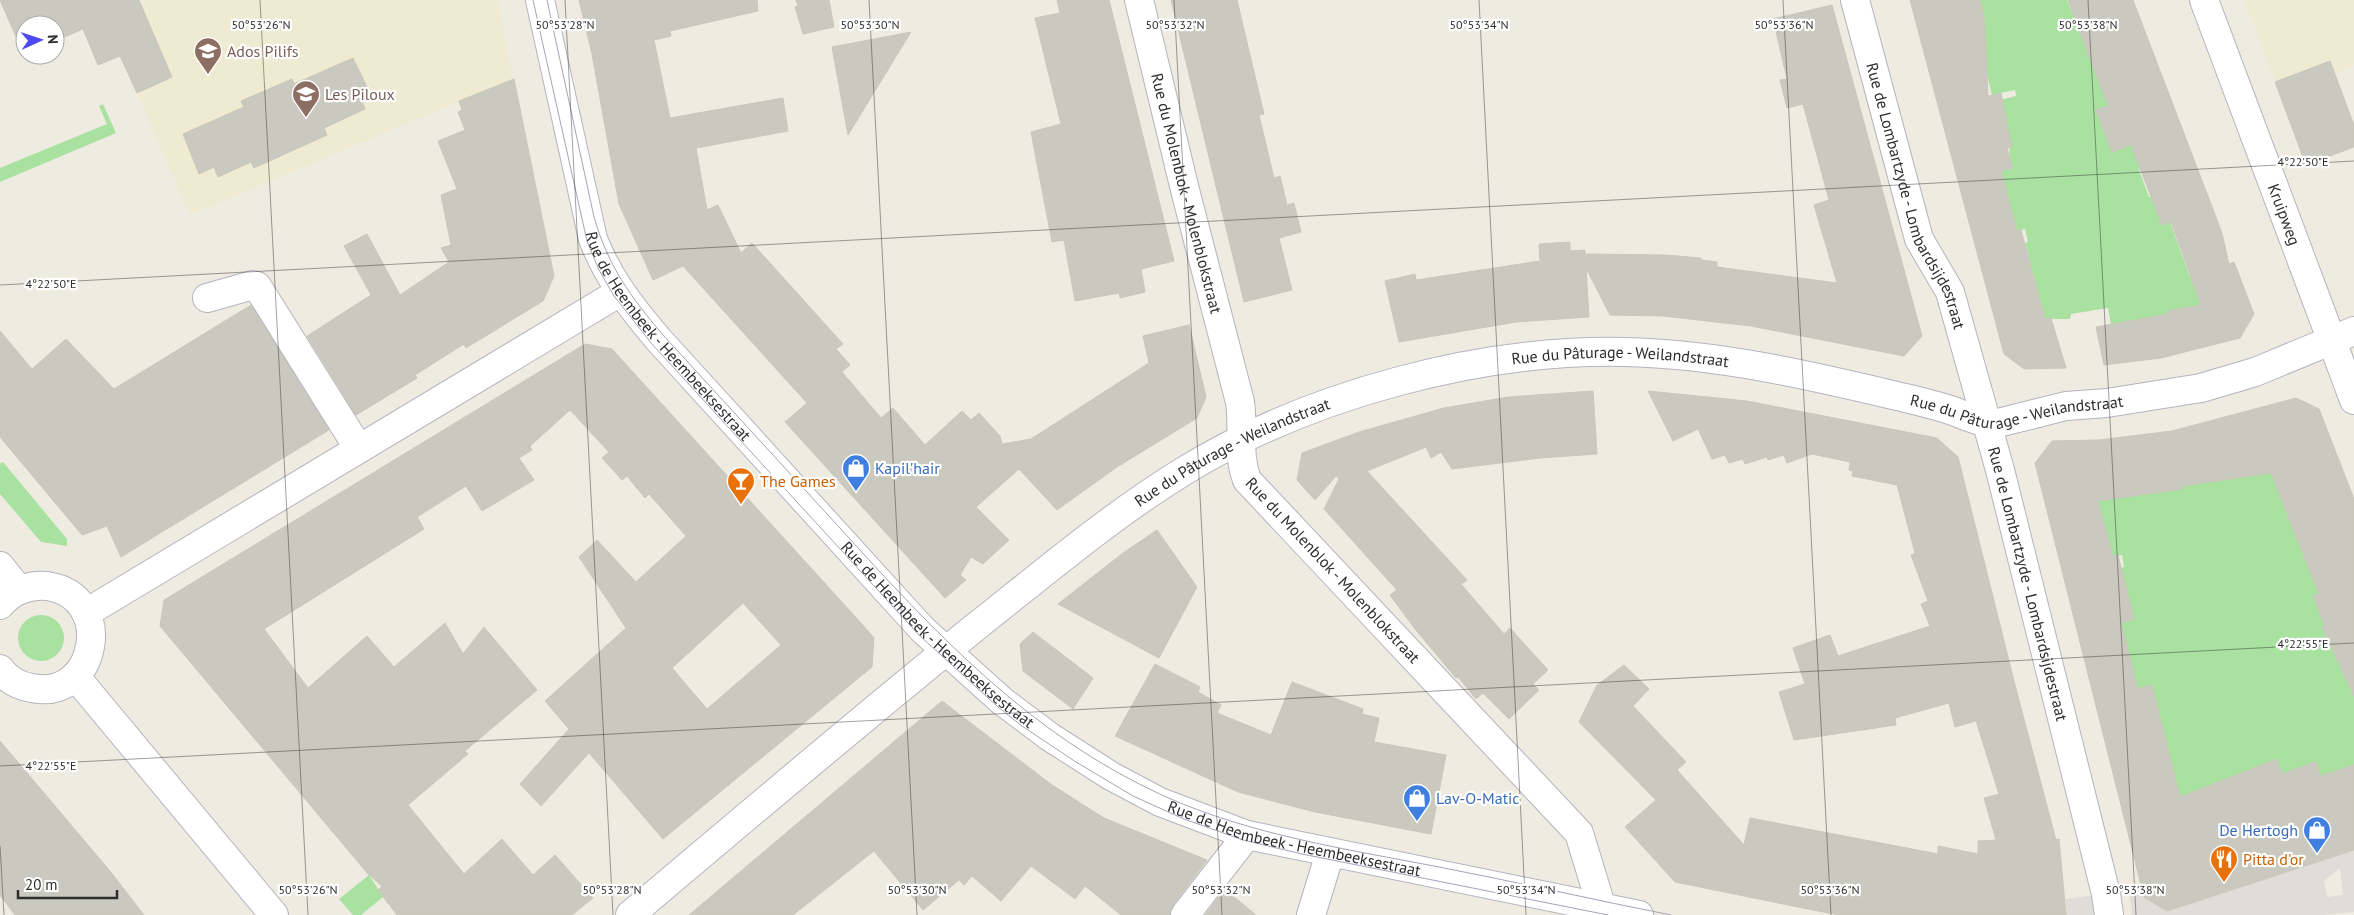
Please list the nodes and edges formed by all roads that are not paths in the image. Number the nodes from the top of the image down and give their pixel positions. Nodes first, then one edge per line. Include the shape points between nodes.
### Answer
1 (540, 0) edge
2 (1139, 0) edge
3 (1856, 0) edge
4 (2204, 0) edge
5 (620, 292) junction
6 (207, 298) dead end
7 (2343, 336) edge
8 (2354, 400) edge
9 (1986, 423) junction
10 (1240, 441) junction
11 (358, 449) junction
12 (0, 566) edge
13 (10, 598) edge
14 (86, 613) junction
15 (945, 651) junction
16 (0, 669) edge
17 (75, 676) junction
18 (1247, 835) junction
19 (1330, 853) junction
20 (1603, 911) edge
21 (274, 915) edge
22 (630, 915) edge
23 (1185, 915) edge
24 (1311, 915) edge
25 (1639, 915) edge
26 (2109, 915) edge

1 - 5 street, Rue de Heembeek - Heembeeksestraat via 593,239
2 - 10 street, Rue du Molenblok - Molenblokstraat via 1240,402 1243,427
3 - 9 street, Rue de Lombartzyde - Lombardsijdestraat via 1919,239 1950,292
4 - 7 street, Kruipweg
5 - 11 street
5 - 15 street, Rue de Heembeek - Heembeeksestraat via 658,339
6 - 11 street via 257,286
7 - 8 street, Kruipweg
7 - 9 street, Rue du Pâturage - Weilandstraat via 2255,372 2201,388 2117,402 2066,406
9 - 10 street, Rue du Pâturage - Weilandstraat via 1924,402 1755,364 1681,355 1600,352 1511,359 1430,373 1304,413
9 - 26 street, Rue de Lombartzyde - Lombardsijdestraat
10 - 15 street, Rue du Pâturage - Weilandstraat via 1142,498
10 - 20 street, Rue du Molenblok - Molenblokstraat via 1241,461 1247,480 1579,833
11 - 14 street
12 - 13 street
13 - 14 street via 41,586 72,596
14 - 17 street via 92,642 84,666
15 - 18 street, Rue de Heembeek - Heembeeksestraat via 1026,720 1111,776 1160,802
15 - 22 street, Rue du Pâturage - Weilandstraat
16 - 17 street via 13,681 36,689 58,686
17 - 21 street
18 - 19 street, Rue de Heembeek - Heembeeksestraat
18 - 23 street
19 - 20 street, Rue de Heembeek - Heembeeksestraat
19 - 24 street
20 - 25 street, Rue de Heembeek - Heembeeksestraat

